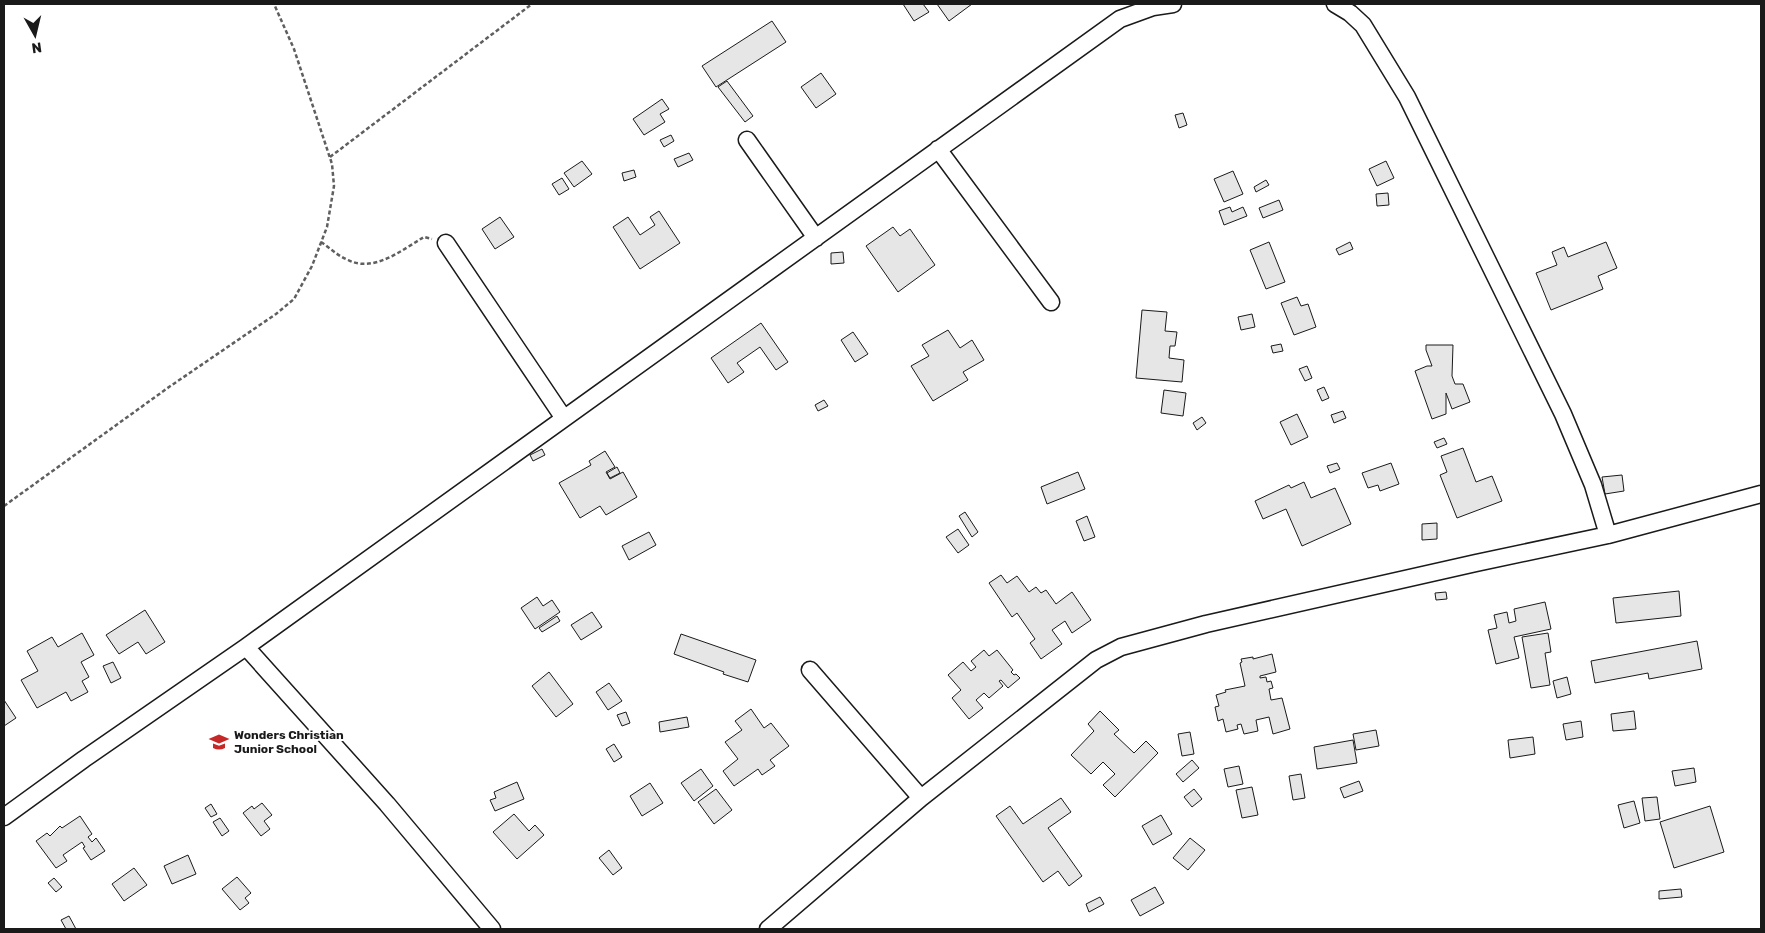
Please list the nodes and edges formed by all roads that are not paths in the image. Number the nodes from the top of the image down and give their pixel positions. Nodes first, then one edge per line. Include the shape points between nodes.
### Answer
1 (1173, 4) edge
2 (1335, 4) edge
3 (747, 140) dead end
4 (938, 149) junction
5 (816, 238) junction
6 (446, 243) road end
7 (1051, 302) dead end
8 (563, 417) junction
9 (1761, 494) edge
10 (1608, 535) junction
11 (246, 647) junction
12 (810, 670) dead end
13 (921, 798) junction
14 (4, 817) edge
15 (492, 929) edge
16 (768, 929) edge

1 - 4 street via 1120,18
2 - 10 street via 1363,25 1407,96 1563,414 1593,485
3 - 5 street
4 - 5 street
4 - 7 street
5 - 8 street
6 - 8 street
8 - 11 street
9 - 10 street
10 - 13 street via 1206,624 1122,647 1096,660
11 - 14 street
11 - 15 street via 387,804
12 - 13 street
13 - 16 street

